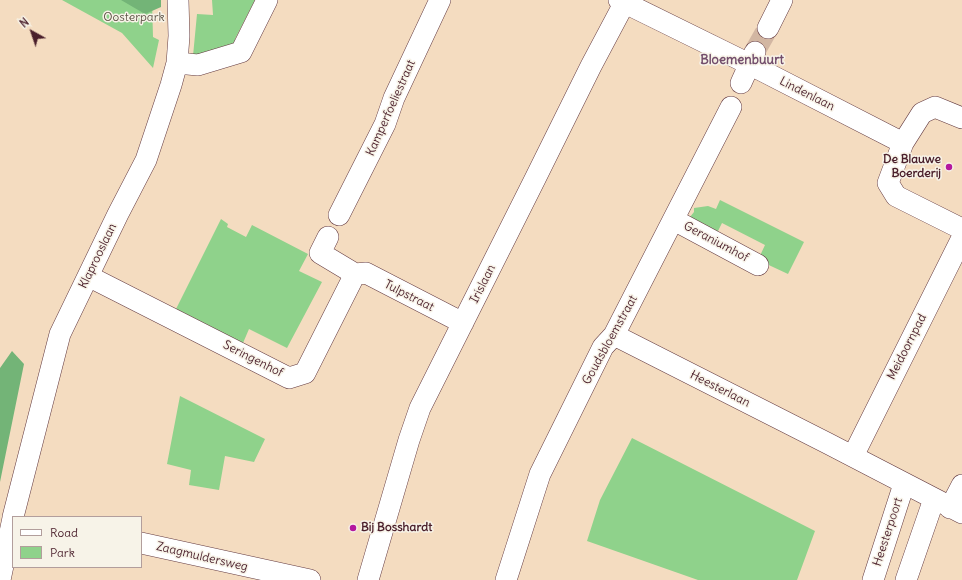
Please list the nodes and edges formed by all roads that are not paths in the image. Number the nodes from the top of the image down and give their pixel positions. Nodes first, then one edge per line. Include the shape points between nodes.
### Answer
1 (178, 0) edge
2 (267, 0) edge
3 (440, 0) edge
4 (782, 0) edge
5 (623, 1) edge
6 (768, 28) tunnel mouth
7 (752, 58) junction
8 (176, 63) junction
9 (741, 83) dead end
10 (732, 107) dead end
11 (962, 118) edge
12 (903, 143) junction
13 (339, 215) dead end
14 (674, 220) junction
15 (962, 229) edge
16 (962, 238) edge
17 (324, 245) dead end
18 (758, 265) dead end
19 (355, 274) junction
20 (88, 276) junction
21 (463, 323) junction
22 (614, 335) junction
23 (826, 443) joint
24 (853, 456) junction
25 (904, 484) junction
26 (962, 485) edge
27 (949, 507) edge
28 (13, 516) edge
29 (12, 521) edge
30 (142, 543) edge
31 (0, 580) edge
32 (310, 580) edge
33 (368, 580) edge
34 (506, 580) edge
35 (873, 580) edge
36 (906, 580) edge

1 - 8 street, Klaprooslaan via 179,36
2 - 8 street via 241,52 198,65
3 - 13 street, Kamperfoeliestraat via 394,98 385,124
4 - 6 street
5 - 7 street, Lindenlaan
5 - 21 street, Irislaan
7 - 9 street
7 - 12 street, Lindenlaan
8 - 20 street, Klaprooslaan via 146,160
10 - 14 street, Goudsbloemstraat
11 - 12 street via 935,107 922,113
12 - 15 street via 888,183 896,196
14 - 18 street, Geraniumhof
14 - 22 street, Goudsbloemstraat
16 - 24 street, Meidoornpad
17 - 19 street
19 - 20 street, Seringenhof via 305,373 289,378
19 - 21 street, Tulpstraat via 366,274
20 - 28 street, Klaprooslaan via 60,334
21 - 33 street, Irislaan via 420,408
22 - 23 street, Heesterlaan
22 - 34 street, Goudsbloemstraat via 603,347 540,474
23 - 24 street, Heesterpoort
24 - 25 street, Heesterpoort
25 - 27 street, Heesterpoort
25 - 35 street, Heesterpoort
26 - 27 street
27 - 36 street
29 - 31 street, Klaprooslaan
30 - 32 street, Zaagmuldersweg

